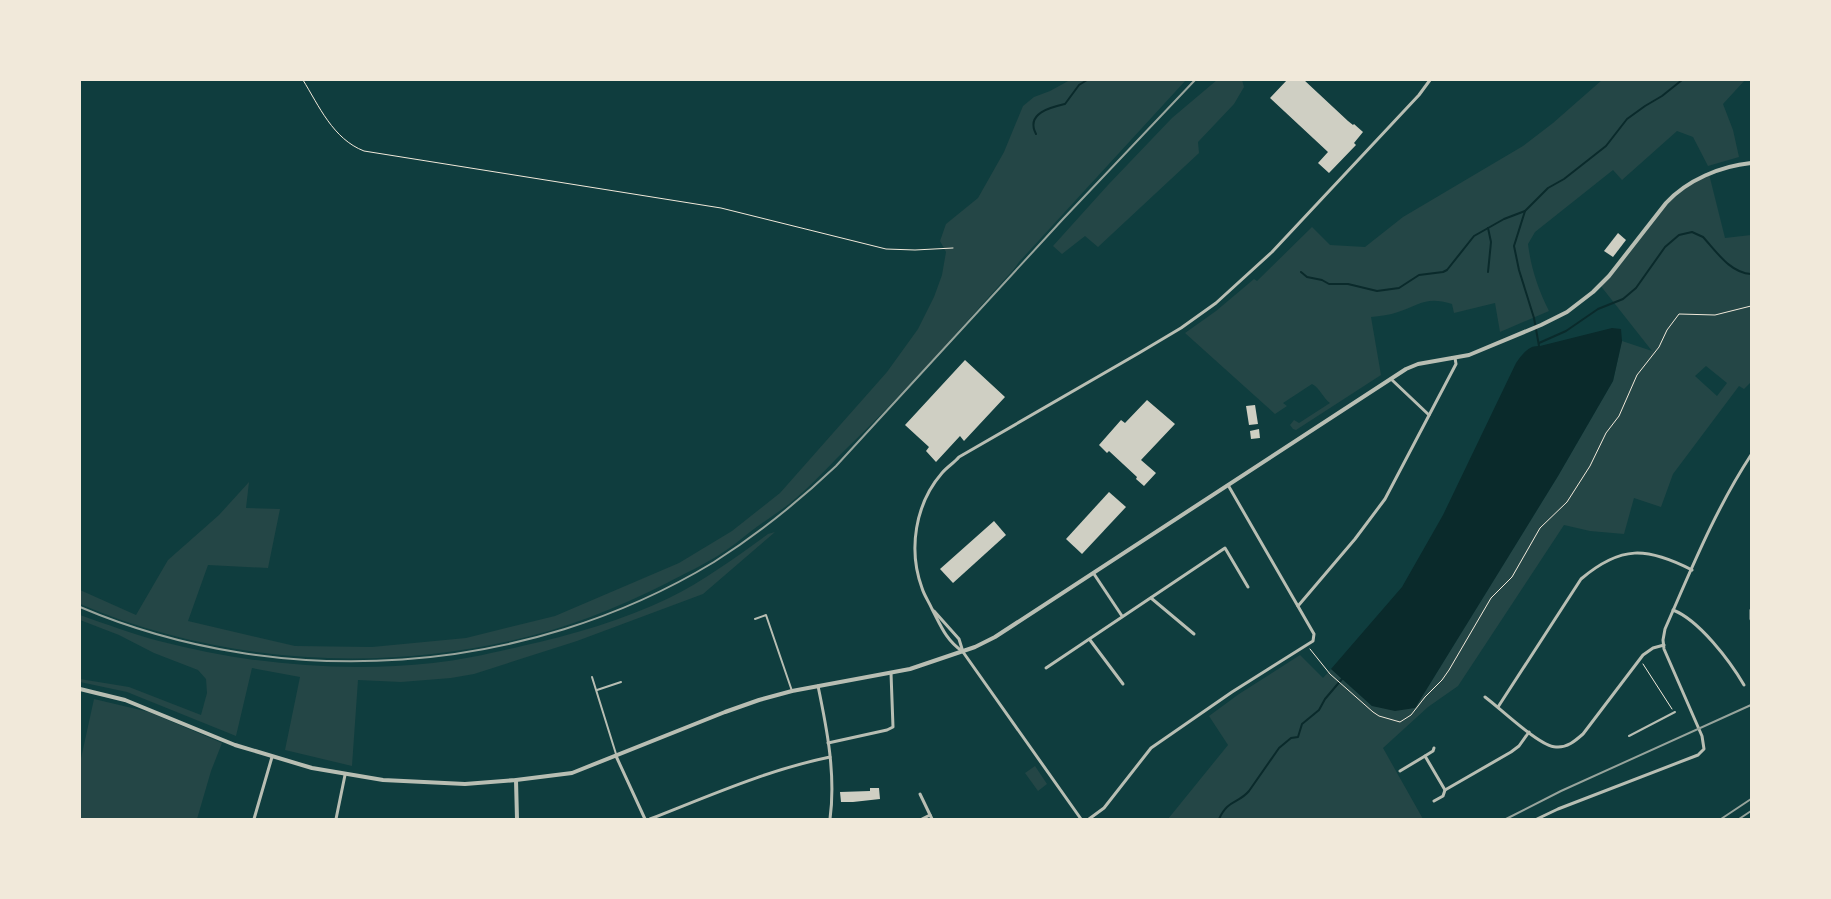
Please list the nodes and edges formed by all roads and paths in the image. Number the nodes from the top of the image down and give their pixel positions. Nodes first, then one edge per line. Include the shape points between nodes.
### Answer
1 (302, 80) edge
2 (1430, 80) edge
3 (1751, 163) edge
4 (953, 248) dead end
5 (1751, 306) edge
6 (1455, 358) junction
7 (1391, 379) junction
8 (1429, 414) junction
9 (1751, 456) edge
10 (1228, 485) junction
11 (1692, 570) junction
12 (1094, 574) junction
13 (1248, 587) dead end
14 (1151, 598) junction
15 (1298, 606) junction
16 (1674, 610) junction
17 (1751, 610) edge
18 (934, 611) junction
19 (1122, 616) junction
20 (1751, 619) edge
21 (755, 620) dead end
22 (1194, 634) dead end
23 (1090, 640) junction
24 (1307, 645) junction
25 (1664, 645) junction
26 (963, 652) junction
27 (1640, 659) junction
28 (1046, 668) dead end
29 (891, 673) junction
30 (592, 677) dead end
31 (621, 682) dead end
32 (1123, 684) dead end
33 (1744, 685) dead end
34 (818, 686) junction
35 (80, 689) edge
36 (597, 690) junction
37 (792, 691) junction
38 (1486, 697) dead end
39 (1498, 707) junction
40 (1675, 712) joint
41 (1528, 732) junction
42 (1629, 736) dead end
43 (828, 743) junction
44 (1434, 748) dead end
45 (616, 756) junction
46 (1425, 756) junction
47 (830, 757) junction
48 (272, 758) junction
49 (1400, 770) dead end
50 (345, 775) junction
51 (516, 780) junction
52 (1446, 790) junction
53 (920, 794) dead end
54 (1434, 801) dead end
55 (931, 817) edge
56 (254, 819) edge
57 (336, 819) edge
58 (517, 819) edge
59 (645, 819) edge
60 (650, 819) edge
61 (830, 819) edge
62 (922, 819) edge
63 (1082, 819) edge
64 (1089, 819) edge
65 (1537, 819) edge

1 - 4 path via 337,133 364,151 721,208 886,248
2 - 18 street via 1272,252 1216,303 1147,348 959,457 942,474 929,492 918,517 914,548 922,589
3 - 6 street via 1714,172 1676,193 1600,286 1567,312 1469,355
5 - 24 path via 1715,315 1679,314 1666,330 1659,348 1636,374 1619,416 1567,502 1540,528 1512,577 1491,598 1449,670 1411,715 1400,722 1378,716 1333,676
6 - 7 street via 1418,364
6 - 8 street via 1456,364
7 - 8 street
7 - 10 street
8 - 15 street via 1385,499
9 - 11 street via 1725,497
10 - 12 street
10 - 15 street
11 - 16 street
11 - 39 street via 1653,554 1635,553 1621,555 1596,566 1581,579
12 - 19 street
12 - 26 street via 995,637
13 - 14 street via 1225,548
14 - 19 street
14 - 22 street
15 - 24 street via 1314,634 1313,641
16 - 25 street via 1665,629
16 - 33 street via 1691,619
17 - 20 street
18 - 26 street via 959,639
18 - 26 street via 951,643
19 - 23 street
21 - 37 lane via 766,615
23 - 28 street
23 - 32 street
24 - 64 street via 1151,748 1104,808
25 - 27 street via 1653,648
25 - 65 street via 1697,723 1704,749 1698,755
26 - 29 street
26 - 63 street
27 - 40 path
27 - 41 street via 1574,742 1555,748
29 - 34 street
29 - 43 street via 893,727
30 - 36 lane
31 - 36 lane
34 - 37 street
34 - 43 street
35 - 48 street via 125,700
36 - 45 lane
37 - 45 street via 725,712
38 - 39 street
39 - 41 street
40 - 42 lane
41 - 52 street via 1511,752
43 - 47 street
44 - 46 street
45 - 51 street via 572,773
45 - 59 street
46 - 49 street
46 - 52 street
47 - 60 street via 794,764
47 - 61 street
48 - 50 street
48 - 56 street
50 - 51 street via 428,783
50 - 57 street
51 - 58 street
52 - 54 street
53 - 55 street
55 - 62 street

